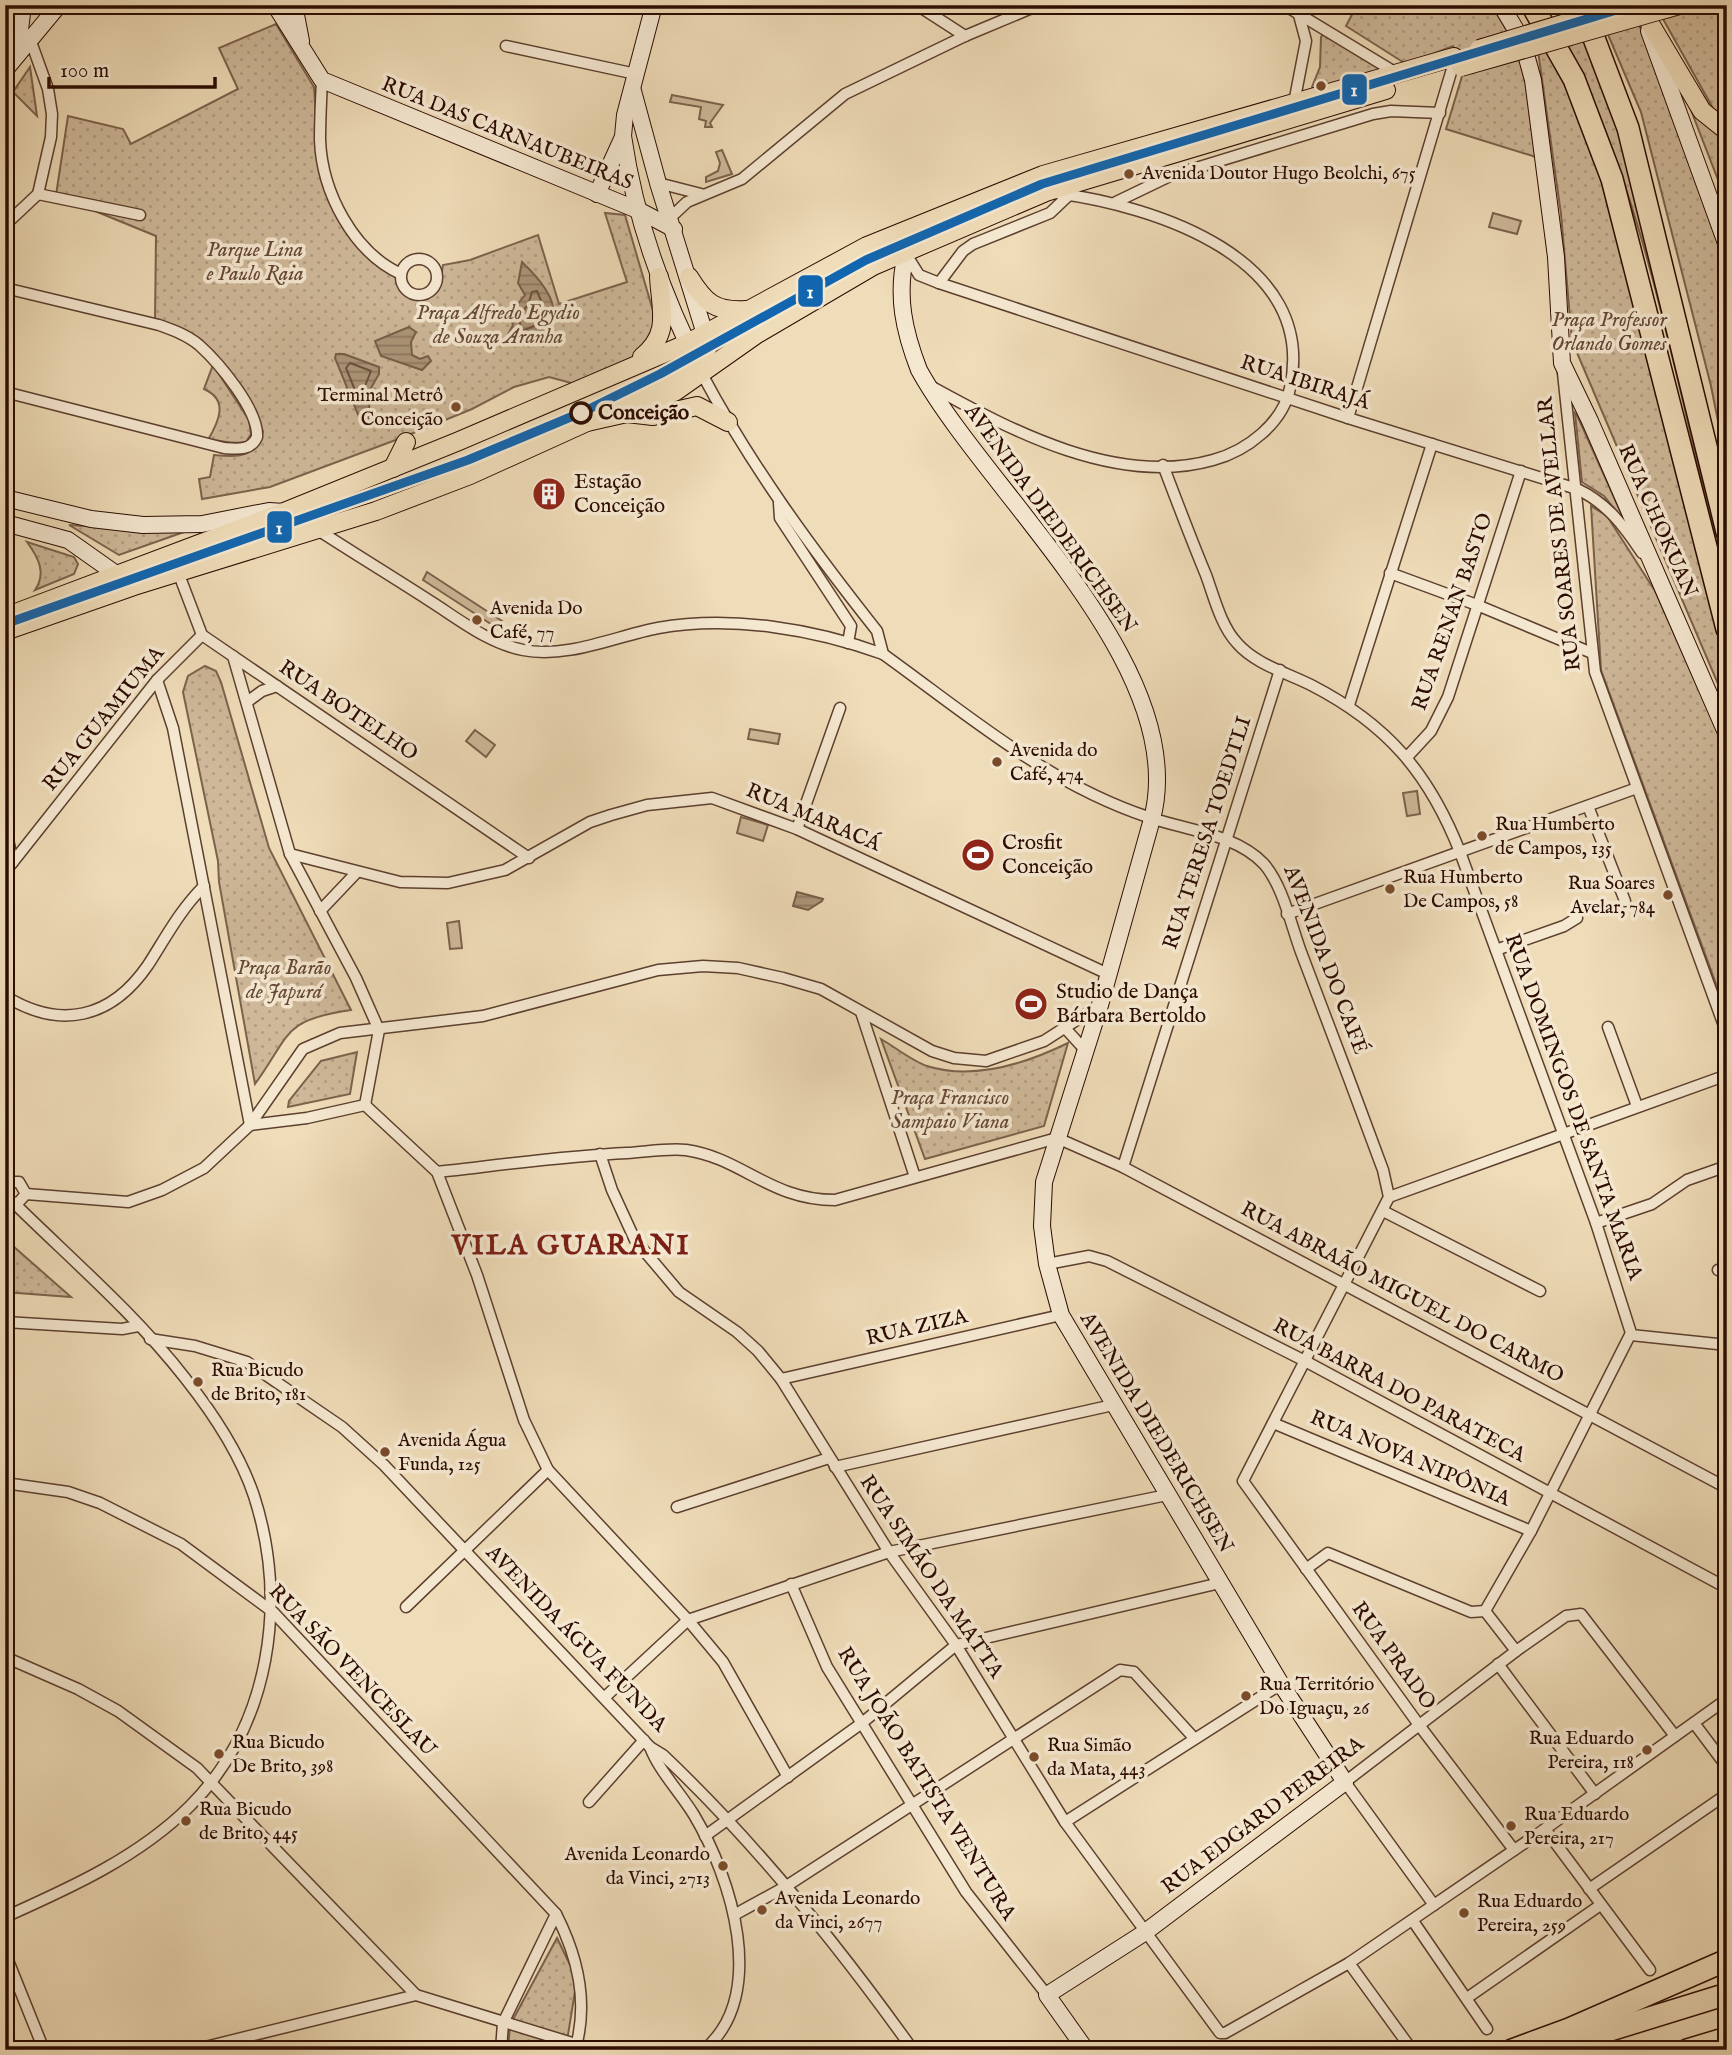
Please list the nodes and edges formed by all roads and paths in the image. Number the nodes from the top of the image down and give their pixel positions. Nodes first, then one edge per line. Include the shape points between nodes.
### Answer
1 (24, 5) edge
2 (33, 5) edge
3 (275, 5) edge
4 (654, 5) edge
5 (917, 5) edge
6 (1039, 5) edge
7 (1284, 5) edge
8 (1502, 5) edge
9 (1532, 5) edge
10 (1578, 5) edge
11 (1679, 5) edge
12 (1636, 7) edge
13 (55, 9) edge
14 (292, 14) edge
15 (1299, 15) junction
16 (965, 36) junction
17 (30, 39) junction
18 (506, 46) dead end
19 (16, 55) junction
20 (1455, 64) junction
21 (5, 70) edge
22 (1398, 74) junction
23 (322, 80) junction
24 (635, 81) junction
25 (1294, 103) junction
26 (1440, 113) junction
27 (1727, 131) edge
28 (623, 136) junction
29 (1235, 136) junction
30 (1164, 155) junction
31 (1170, 176) junction
32 (658, 183) junction
33 (1046, 192) junction
34 (38, 194) junction
35 (597, 194) junction
36 (704, 195) junction
37 (1069, 195) junction
38 (1116, 202) junction
39 (962, 207) junction
40 (640, 211) junction
41 (140, 215) dead end
42 (672, 224) junction
43 (5, 225) edge
44 (1727, 246) edge
45 (906, 254) junction
46 (401, 274) dead end
47 (659, 277) junction
48 (689, 277) junction
49 (939, 283) junction
50 (5, 288) edge
51 (750, 310) junction
52 (705, 334) junction
53 (687, 344) junction
54 (1562, 363) junction
55 (631, 366) junction
56 (699, 368) junction
57 (926, 383) junction
58 (5, 392) edge
59 (1288, 398) junction
60 (626, 413) junction
61 (1348, 418) junction
62 (587, 422) junction
63 (728, 422) junction
64 (406, 442) dead end
65 (1433, 444) junction
66 (1163, 465) junction
67 (393, 468) junction
68 (1521, 471) junction
69 (1577, 489) junction
70 (5, 498) edge
71 (779, 502) junction
72 (284, 512) junction
73 (5, 523) edge
74 (318, 530) junction
75 (1727, 532) edge
76 (178, 572) junction
77 (1390, 573) junction
78 (118, 575) junction
79 (134, 586) junction
80 (1664, 588) junction
81 (1477, 605) junction
82 (5, 617) edge
83 (1727, 629) edge
84 (5, 631) edge
85 (202, 635) junction
86 (848, 643) junction
87 (1592, 653) junction
88 (883, 654) junction
89 (233, 656) junction
90 (1280, 670) junction
91 (157, 680) junction
92 (277, 686) junction
93 (247, 702) junction
94 (1349, 705) junction
95 (840, 709) dead end
96 (1727, 735) edge
97 (1407, 757) junction
98 (1637, 788) junction
99 (1588, 806) junction
100 (1152, 818) junction
101 (5, 827) edge
102 (797, 829) junction
103 (1226, 841) junction
104 (1460, 852) junction
105 (290, 854) junction
106 (528, 858) junction
107 (13, 862) junction
108 (5, 872) edge
109 (356, 872) junction
110 (204, 887) junction
111 (1625, 901) dead end
112 (320, 911) junction
113 (1287, 914) junction
114 (1577, 918) dead end
115 (1496, 950) junction
116 (1108, 974) junction
117 (5, 996) edge
118 (1100, 1005) junction
119 (861, 1012) junction
120 (1608, 1027) dead end
121 (1065, 1028) junction
122 (379, 1030) junction
123 (1727, 1034) edge
124 (1085, 1050) junction
125 (1727, 1075) edge
126 (365, 1105) junction
127 (1637, 1106) junction
128 (250, 1125) junction
129 (1563, 1135) junction
130 (1057, 1138) junction
131 (600, 1154) junction
132 (1727, 1166) edge
133 (1123, 1167) junction
134 (437, 1172) junction
135 (915, 1177) junction
136 (5, 1187) edge
137 (26, 1194) junction
138 (1390, 1197) junction
139 (10, 1201) edge
140 (1383, 1211) junction
141 (1596, 1223) junction
142 (1047, 1264) junction
143 (1344, 1283) junction
144 (1539, 1291) dead end
145 (1060, 1315) junction
146 (5, 1322) edge
147 (138, 1326) junction
148 (1631, 1335) junction
149 (150, 1339) junction
150 (1727, 1345) edge
151 (1305, 1361) junction
152 (781, 1379) junction
153 (1112, 1405) junction
154 (1588, 1414) junction
155 (1273, 1423) junction
156 (832, 1463) junction
157 (548, 1471) junction
158 (5, 1483) edge
159 (1727, 1488) edge
160 (1550, 1494) junction
161 (1167, 1495) junction
162 (677, 1507) dead end
163 (1531, 1531) junction
164 (464, 1550) junction
165 (889, 1552) junction
166 (1306, 1569) junction
167 (1220, 1583) junction
168 (791, 1584) junction
169 (1727, 1588) edge
170 (405, 1607) dead end
171 (1485, 1611) junction
172 (273, 1612) junction
173 (688, 1620) junction
174 (956, 1644) junction
175 (1516, 1651) junction
176 (5, 1657) edge
177 (1498, 1664) junction
178 (1280, 1684) junction
179 (605, 1697) junction
180 (1727, 1699) edge
181 (862, 1723) junction
182 (1693, 1723) junction
183 (1419, 1725) junction
184 (1675, 1736) junction
185 (1012, 1738) junction
186 (1194, 1738) junction
187 (647, 1743) junction
188 (1727, 1767) edge
189 (788, 1777) junction
190 (212, 1781) junction
191 (1345, 1782) junction
192 (1595, 1794) junction
193 (1727, 1794) edge
194 (589, 1802) dead end
195 (913, 1803) junction
196 (727, 1818) junction
197 (1065, 1822) junction
198 (1545, 1829) junction
199 (705, 1836) junction
200 (1514, 1850) junction
201 (785, 1887) junction
202 (1589, 1889) junction
203 (1434, 1905) junction
204 (1600, 1906) junction
205 (556, 1914) junction
206 (734, 1915) junction
207 (5, 1917) edge
208 (1413, 1921) junction
209 (1143, 1933) junction
210 (5, 1953) edge
211 (1727, 1960) edge
212 (1349, 1963) junction
213 (1650, 1970) dead end
214 (1727, 1994) edge
215 (416, 1995) junction
216 (1046, 1995) junction
217 (1467, 1998) junction
218 (503, 2023) junction
219 (1487, 2029) dead end
220 (1727, 2038) edge
221 (576, 2048) edge
222 (44, 2050) edge
223 (193, 2050) edge
224 (500, 2050) edge
225 (595, 2050) edge
226 (704, 2050) edge
227 (913, 2050) edge
228 (1086, 2050) edge
229 (1412, 2050) edge
230 (1512, 2050) edge
231 (1546, 2050) edge
232 (1687, 2050) edge

1 - 17 street
1 - 19 street
2 - 13 street via 39,11
3 - 14 street
4 - 24 street
5 - 16 street
6 - 16 street
7 - 15 street
8 - 54 street, RUA SOARES DE AVELLAR via 1526,51 1548,184
9 - 83 highway via 1573,79 1608,168
10 - 75 highway via 1628,128
11 - 20 main road, bridge
12 - 20 main road, bridge
12 - 27 main road via 1697,104 1711,122
12 - 44 street
13 - 17 street
14 - 23 street via 303,50
15 - 22 street
15 - 25 street via 1306,41
16 - 36 street via 845,94 743,179
17 - 19 street
17 - 34 street via 52,114
18 - 24 street
19 - 21 street
20 - 22 main road
20 - 26 street
20 - 29 main road
22 - 25 main road
23 - 35 street, RUA DAS CARNAUBEIRAS
23 - 46 street via 320,143 334,195 364,249
24 - 28 street
24 - 32 street
25 - 29 main road via 1281,120
25 - 39 main road via 1043,175
26 - 31 street via 1373,114
26 - 61 street
28 - 35 street
28 - 40 street
29 - 30 main road
30 - 31 street
30 - 33 main road
31 - 38 street
32 - 36 street
32 - 42 street
33 - 37 street
33 - 45 main road
34 - 41 street
34 - 43 street
35 - 40 street, RUA DAS CARNAUBEIRAS
36 - 42 street via 687,202
37 - 38 street
37 - 49 street via 1050,213 973,244
38 - 59 street via 1241,260 1278,297 1293,344
39 - 45 main road via 912,239
39 - 51 main road via 856,252
40 - 42 street, RUA DAS CARNAUBEIRAS
40 - 47 street
42 - 48 street
45 - 49 street, RUA IBIRAJÁ via 919,275
45 - 56 main road via 873,266
45 - 57 street, AVENIDA DIEDERICHSEN via 901,280 904,327
47 - 53 street
47 - 55 main road via 660,338
48 - 51 main road via 710,306
48 - 52 street
49 - 59 street, RUA IBIRAJÁ
50 - 58 street via 180,333 214,361 257,430 254,442 243,449 224,448
51 - 52 main road
52 - 53 main road
52 - 56 main road via 707,349
53 - 55 main road
53 - 56 street
54 - 69 street, RUA SOARES DE AVELLAR
54 - 80 street, RUA CHOKUAN
55 - 67 main road
56 - 60 main road via 676,391
56 - 62 main road via 626,396
56 - 63 street
57 - 66 street via 1001,425 1048,444 1128,463
57 - 100 street, AVENIDA DIEDERICHSEN via 1119,650 1154,743 1158,789
59 - 61 street, RUA IBIRAJÁ
59 - 66 street via 1276,419 1241,448 1214,460
60 - 62 main road
60 - 63 main road via 653,416 697,406
61 - 65 street, RUA IBIRAJÁ
62 - 74 main road via 470,475
63 - 71 street
64 - 67 main road
65 - 68 street, RUA IBIRAJÁ
65 - 77 street
66 - 90 street, RUA DOMINGOS DE SANTA MARIA via 1228,629 1242,649
67 - 72 main road
68 - 69 street, RUA IBIRAJÁ
68 - 81 street, RUA RENAN BASTO
69 - 80 street, RUA IBIRAJÁ via 1611,511
69 - 87 street, RUA SOARES DE AVELLAR
70 - 72 street via 91,519 143,525 202,524
71 - 86 street via 780,518 851,626
71 - 88 street via 877,631
72 - 74 street, AVENIDA DO CAFÉ
72 - 78 main road
73 - 78 street via 68,540
74 - 76 main road
74 - 86 street, AVENIDA DO CAFÉ via 482,635 525,650 556,652 703,623 752,625
76 - 79 main road
76 - 85 street
77 - 81 street
77 - 94 street
78 - 79 street
78 - 82 main road
79 - 84 main road
80 - 96 street, RUA CHOKUAN
81 - 87 street
81 - 97 street, RUA RENAN BASTO via 1440,716
85 - 89 street, RUA BOTELHO
85 - 91 street, RUA GUAMIUMA
86 - 88 street, AVENIDA DO CAFÉ
87 - 98 street, RUA SOARES DE AVELLAR
88 - 100 street, AVENIDA DO CAFÉ via 1008,748 1100,799
89 - 92 street, RUA BOTELHO
89 - 93 street
90 - 94 street, RUA DOMINGOS DE SANTA MARIA
90 - 103 street, RUA TERESA TOEDTLI
91 - 107 street, RUA GUAMIUMA
91 - 110 street via 173,728
92 - 93 street
92 - 106 street, RUA BOTELHO
93 - 105 street
94 - 97 street, RUA DOMINGOS DE SANTA MARIA
95 - 102 street
97 - 104 street, RUA DOMINGOS DE SANTA MARIA via 1436,799
98 - 99 street
98 - 123 street, RUA SOARES DE AVELLAR
99 - 104 street
99 - 111 street
100 - 103 street, AVENIDA DO CAFÉ
100 - 116 street, AVENIDA DIEDERICHSEN
101 - 107 street
102 - 106 street, RUA MARACÁ via 712,799 684,799 590,822
102 - 116 street, RUA MARACÁ
103 - 113 street, AVENIDA DO CAFÉ via 1265,865
103 - 133 street, RUA TERESA TOEDTLI
104 - 113 street
104 - 115 street, RUA DOMINGOS DE SANTA MARIA
105 - 109 street, RUA MARACÁ
105 - 112 street
106 - 109 street, RUA MARACÁ via 505,870 448,883 400,882
107 - 108 street, RUA GUAMIUMA
109 - 112 street
110 - 117 street via 188,902 130,985 87,1015 62,1017 30,1011
110 - 128 street
112 - 122 street
113 - 138 street, AVENIDA DO CAFÉ
114 - 115 street
115 - 129 street, RUA DOMINGOS DE SANTA MARIA
116 - 118 street, AVENIDA DIEDERICHSEN
118 - 121 street
118 - 124 street, AVENIDA DIEDERICHSEN
119 - 121 street via 932,1051 986,1061 1018,1052
119 - 122 street via 821,989 796,981 738,968 703,966 658,970 483,1016
119 - 135 street
120 - 127 street
121 - 124 street
122 - 126 street
122 - 128 street via 340,1033 303,1049
124 - 130 street, AVENIDA DIEDERICHSEN
125 - 127 street
126 - 128 street
126 - 134 street
127 - 129 street
128 - 137 street via 204,1168 128,1202
129 - 138 street
129 - 141 street, RUA DOMINGOS DE SANTA MARIA
130 - 133 street, RUA ABRAÃO MIGUEL DO CARMO
130 - 135 street
130 - 142 street, AVENIDA DIEDERICHSEN via 1044,1182 1042,1226
131 - 134 street
131 - 135 street via 683,1150 706,1154 781,1192 812,1200 859,1195
131 - 152 street, RUA SIMÃO DA MATTA via 625,1221 655,1267 679,1292 751,1345
132 - 141 street via 1687,1180 1652,1204
133 - 143 street, RUA ABRAÃO MIGUEL DO CARMO
134 - 157 street via 477,1275 524,1420
136 - 137 street via 19,1182
137 - 139 street via 23,1200
138 - 140 street
139 - 147 street
140 - 143 street
140 - 144 street
141 - 148 street, RUA DOMINGOS DE SANTA MARIA
142 - 145 street, AVENIDA DIEDERICHSEN
142 - 151 street, RUA BARRA DO PARATECA via 1097,1256
143 - 151 street
143 - 154 street, RUA ABRAÃO MIGUEL DO CARMO
145 - 152 street, RUA ZIZA
145 - 153 street, AVENIDA DIEDERICHSEN
146 - 147 street
147 - 149 street
148 - 150 street
148 - 154 street
149 - 164 street, AVENIDA ÁGUA FUNDA via 195,1346 247,1362 299,1395 375,1457
149 - 172 street via 184,1377 238,1460 268,1547
151 - 155 street
151 - 160 street, RUA BARRA DO PARATECA
152 - 156 street, RUA SIMÃO DA MATTA
153 - 156 street
153 - 161 street, AVENIDA DIEDERICHSEN
154 - 159 street, RUA ABRAÃO MIGUEL DO CARMO
154 - 160 street
155 - 163 street, RUA NOVA NIPÔNIA
155 - 166 street, RUA PRADO via 1243,1481
156 - 162 street
156 - 165 street, RUA SIMÃO DA MATTA
157 - 164 street
157 - 173 street
158 - 172 street, RUA SÃO VENCESLAU via 68,1492 100,1503 181,1544
160 - 163 street
160 - 169 street, RUA BARRA DO PARATECA
161 - 165 street
161 - 167 street, AVENIDA DIEDERICHSEN
163 - 171 street
164 - 170 street
164 - 179 street, AVENIDA ÁGUA FUNDA
165 - 168 street
165 - 174 street, RUA SIMÃO DA MATTA
166 - 171 street via 1328,1553 1471,1612
166 - 183 street, RUA PRADO
167 - 174 street
167 - 178 street, AVENIDA DIEDERICHSEN
168 - 173 street
168 - 181 street, RUA JOÃO BATISTA VENTURA via 818,1649
171 - 175 street
172 - 190 street via 252,1707
172 - 205 street, RUA SÃO VENCESLAU
173 - 179 street
173 - 189 street via 723,1662
174 - 181 street
174 - 185 street, RUA SIMÃO DA MATTA
175 - 177 street, RUA EDGARD PEREIRA
175 - 184 street, RUA EDGARD PEREIRA via 1566,1616 1581,1615
176 - 190 street via 118,1711
177 - 183 street, RUA EDGARD PEREIRA
177 - 192 street
178 - 186 street
178 - 191 street, AVENIDA DIEDERICHSEN
179 - 187 street, AVENIDA ÁGUA FUNDA
180 - 182 street
181 - 189 street
181 - 195 street, RUA JOÃO BATISTA VENTURA
182 - 184 street
182 - 188 street
183 - 191 street, RUA EDGARD PEREIRA
183 - 200 street, RUA PRADO
184 - 192 street
185 - 186 street via 1124,1668 1134,1672
185 - 195 street
185 - 197 street, RUA SIMÃO DA MATTA
186 - 197 street
187 - 194 street
187 - 196 street, AVENIDA ÁGUA FUNDA
187 - 199 street
189 - 196 street
190 - 207 street via 152,1838 67,1890
190 - 215 street
191 - 203 street, AVENIDA DIEDERICHSEN
191 - 209 street, RUA EDGARD PEREIRA
192 - 198 street
193 - 202 street
195 - 201 street
195 - 216 street, RUA JOÃO BATISTA VENTURA via 986,1920
196 - 199 street
196 - 201 street, AVENIDA ÁGUA FUNDA
197 - 209 street, RUA SIMÃO DA MATTA
198 - 200 street
198 - 202 street
199 - 206 street
200 - 203 street
201 - 206 street
201 - 227 street, AVENIDA ÁGUA FUNDA
202 - 204 street
203 - 208 street
204 - 213 street
204 - 217 street
205 - 218 street
205 - 221 street, RUA SÃO VENCESLAU via 578,1963 581,1990
206 - 226 street via 737,1994 733,2012
208 - 212 street
208 - 217 street
209 - 212 street, RUA SIMÃO DA MATTA via 1222,2034
209 - 216 street, RUA EDGARD PEREIRA
210 - 222 street
211 - 230 highway
212 - 229 street
214 - 231 highway
215 - 218 street
215 - 223 street
216 - 228 street
217 - 219 street
218 - 221 street
218 - 224 street
220 - 232 highway
221 - 225 street

